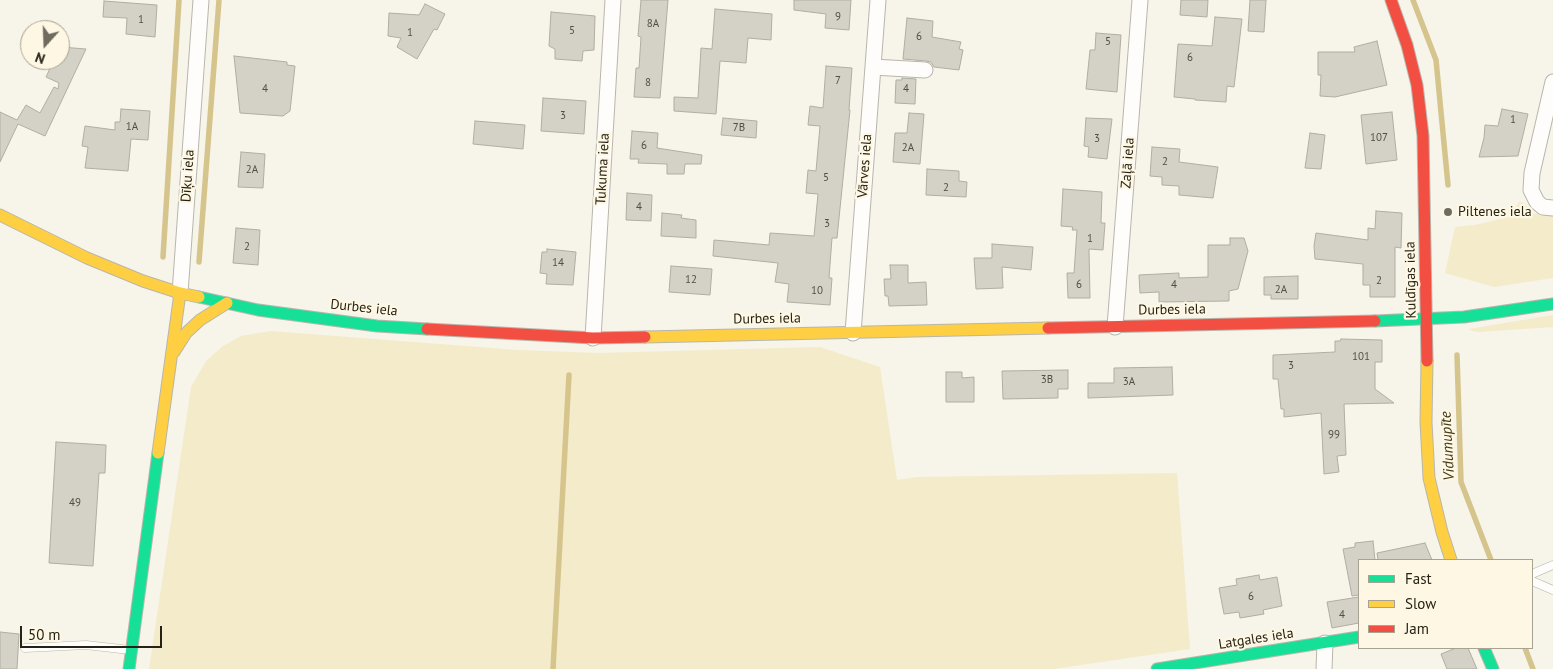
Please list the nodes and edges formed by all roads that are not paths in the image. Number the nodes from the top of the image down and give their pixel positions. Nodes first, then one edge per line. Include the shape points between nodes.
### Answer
1 (200, 0) edge
2 (613, 0) edge
3 (878, 0) edge
4 (1140, 0) edge
5 (1391, 0) edge
6 (873, 67) junction
7 (926, 70) dead end
8 (1553, 82) edge
9 (1553, 208) edge
10 (0, 215) edge
11 (180, 293) junction
12 (228, 303) junction
13 (1553, 304) edge
14 (1427, 318) junction
15 (1116, 327) junction
16 (853, 333) junction
17 (593, 338) junction
18 (173, 352) junction
19 (1451, 559) edge
20 (1553, 565) edge
21 (1533, 574) edge
22 (1533, 581) edge
23 (1553, 590) edge
24 (1358, 637) edge
25 (1325, 643) junction
26 (25, 648) dead end
27 (1484, 649) edge
28 (132, 650) junction
29 (129, 669) edge
30 (1157, 669) edge
31 (1324, 669) edge
32 (1493, 669) edge

1 - 11 street, Dīķu iela
2 - 17 street, Tukuma iela
3 - 6 street, Vārves iela
4 - 15 street, Zaļā iela
5 - 14 main road, Kuldīgas iela via 1417,85 1423,136
6 - 7 street
6 - 16 street, Vārves iela
8 - 9 street via 1531,190 1537,202
10 - 11 main road, Durbes iela via 87,258
11 - 12 main road, Durbes iela
11 - 18 main road, Dīķu iela
12 - 17 main road, Durbes iela via 377,326
12 - 18 main road, Dīķu iela via 200,320
13 - 14 main road, Durbes iela via 1464,317
14 - 15 main road, Durbes iela
14 - 19 main road, Kuldīgas iela via 1429,478
15 - 16 main road, Durbes iela
16 - 17 main road, Durbes iela
18 - 28 main road, Dīķu iela
20 - 21 lane
22 - 23 lane
24 - 25 main road, Latgales iela
25 - 30 main road, Latgales iela
25 - 31 street
26 - 28 lane via 86,645
27 - 32 main road
28 - 29 main road, Dīķu iela

